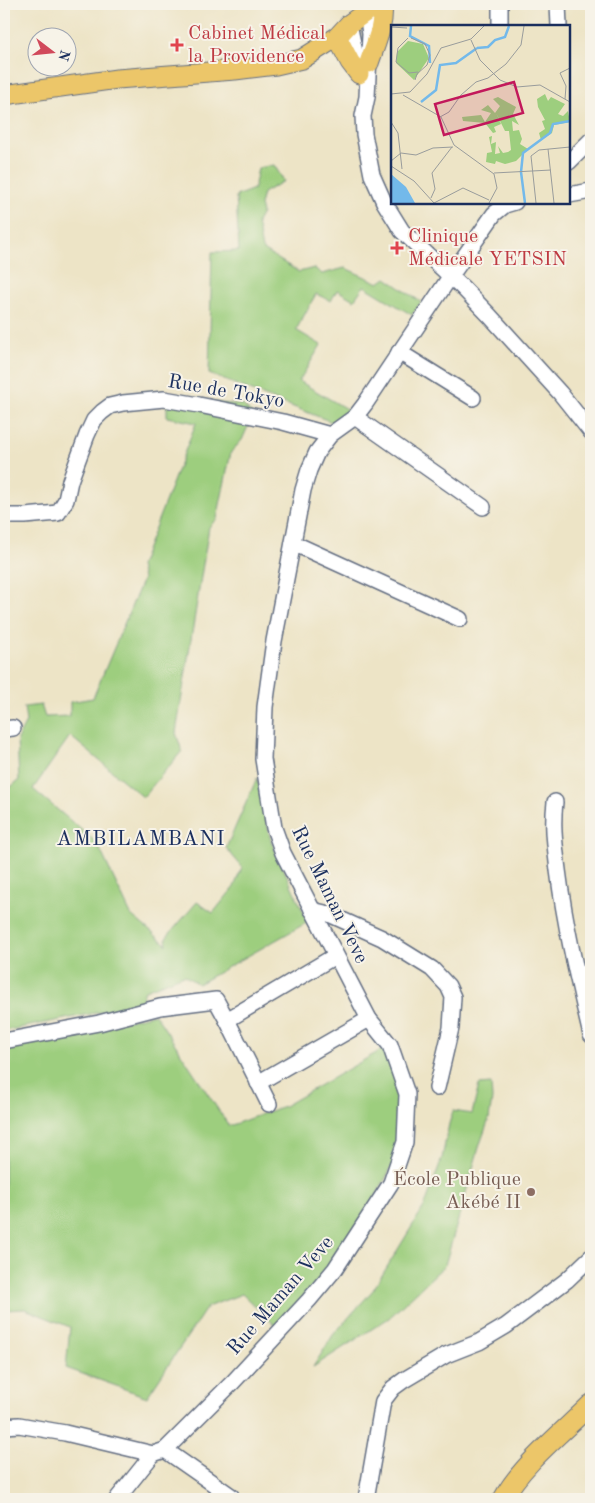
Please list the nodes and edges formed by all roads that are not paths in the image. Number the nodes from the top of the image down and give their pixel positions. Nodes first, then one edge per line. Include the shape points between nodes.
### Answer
1 (500, 4) edge
2 (558, 4) edge
3 (376, 6) edge
4 (500, 25) edge
5 (559, 25) edge
6 (343, 31) junction
7 (364, 69) junction
8 (4, 96) edge
9 (591, 140) edge
10 (570, 161) edge
11 (591, 190) edge
12 (570, 194) edge
13 (507, 204) edge
14 (450, 277) junction
15 (399, 352) junction
16 (473, 398) dead end
17 (355, 418) junction
18 (591, 432) edge
19 (330, 436) junction
20 (484, 507) dead end
21 (4, 516) edge
22 (293, 543) junction
23 (460, 618) dead end
24 (555, 802) dead end
25 (312, 910) junction
26 (336, 956) junction
27 (368, 1019) junction
28 (227, 1020) junction
29 (591, 1035) edge
30 (4, 1041) edge
31 (258, 1083) junction
32 (437, 1088) dead end
33 (269, 1104) dead end
34 (591, 1258) edge
35 (591, 1404) edge
36 (4, 1426) edge
37 (159, 1452) junction
38 (231, 1496) dead end
39 (117, 1499) edge
40 (366, 1499) edge
41 (503, 1499) edge

1 - 4 street
2 - 5 street
3 - 6 main road
3 - 7 main road via 382,18 379,34
6 - 7 main road via 350,62
6 - 8 main road via 302,59 276,65 117,79
7 - 14 street via 367,97 364,134 372,175 402,231
9 - 10 street
11 - 12 street
13 - 14 street, Rue Maman Veve via 494,214
14 - 15 street, Rue Maman Veve
14 - 18 street via 536,366
15 - 16 street
15 - 17 street, Rue Maman Veve
17 - 19 street, Rue Maman Veve
17 - 20 street
19 - 21 street, Rue de Tokyo via 283,422 164,399 110,406 94,420 78,457 66,500 58,513
19 - 22 street, Rue Maman Veve via 317,452 309,470
22 - 23 street
22 - 25 street, Rue Maman Veve via 267,688 264,759 274,828
24 - 29 street via 554,836 562,902
25 - 26 street, Rue Maman Veve
25 - 32 street via 329,914 382,938 424,963 448,986 453,997 451,1028
26 - 27 street, Rue Maman Veve
26 - 28 street
27 - 31 street
27 - 37 street, Rue Maman Veve via 390,1045 407,1094 405,1142 391,1183 324,1282 233,1382
28 - 30 street via 216,1000 160,1007 99,1023
28 - 31 street
31 - 33 street
34 - 40 street via 506,1326 479,1342 446,1354 404,1380 387,1395 383,1401
35 - 41 main road via 526,1468
36 - 37 street via 19,1425
37 - 38 street
37 - 39 street, Rue Maman Veve

